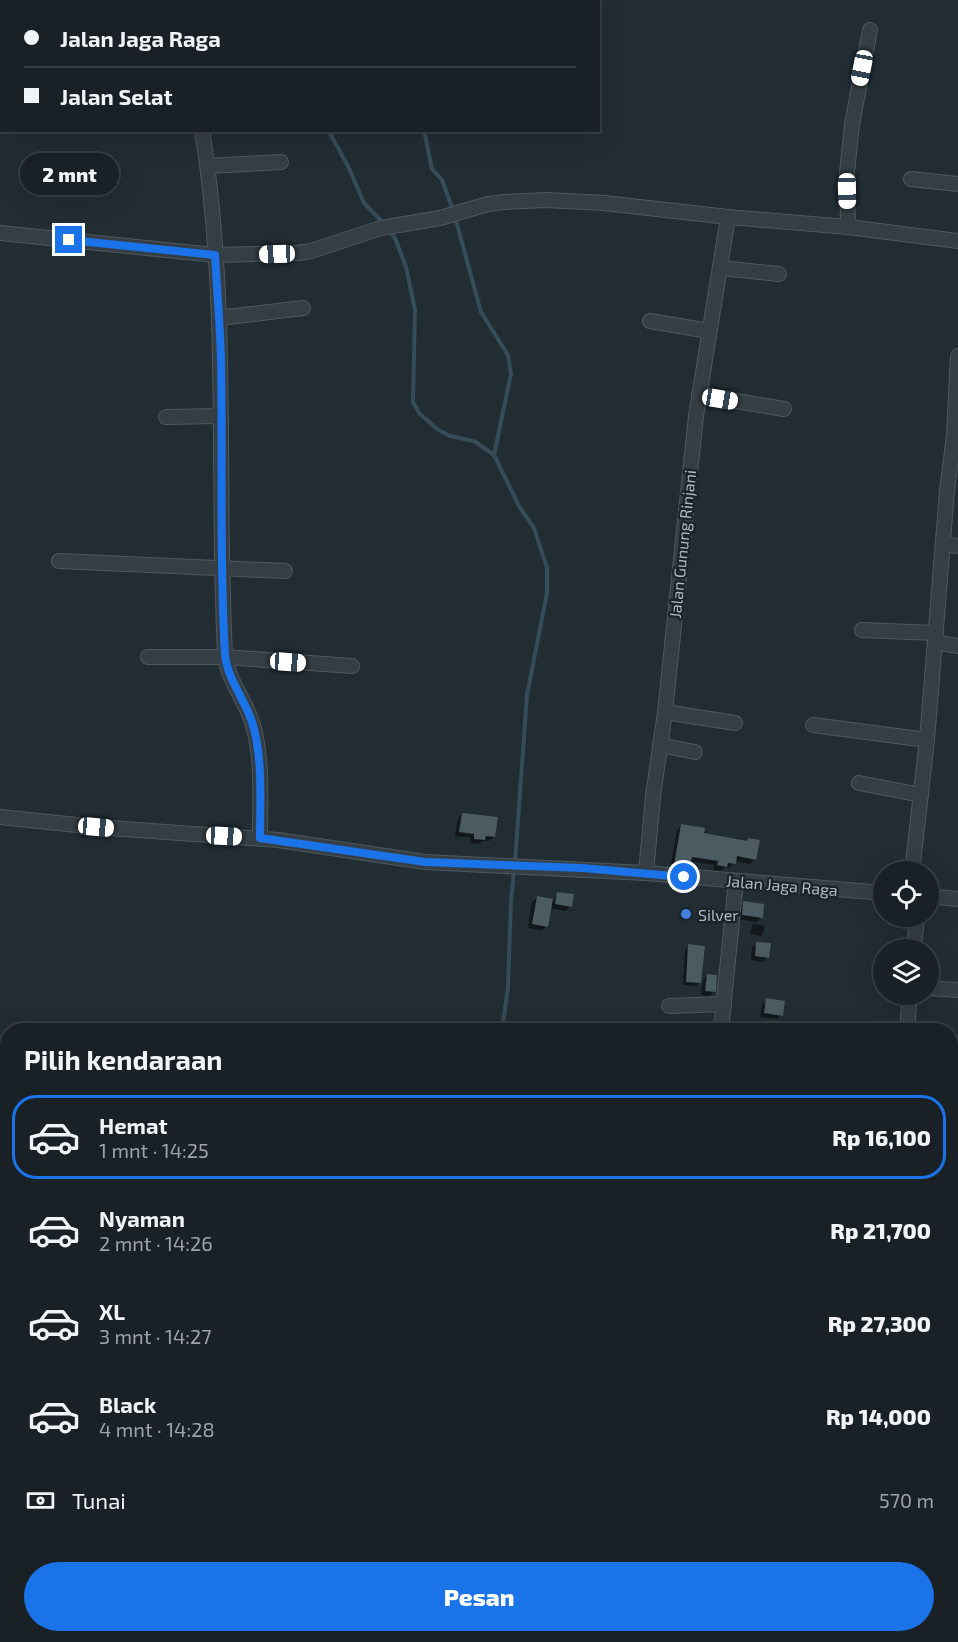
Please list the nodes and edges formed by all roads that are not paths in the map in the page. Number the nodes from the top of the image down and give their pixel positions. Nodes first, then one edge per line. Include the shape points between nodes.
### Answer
1 (870, 30) dead end
2 (202, 132) edge
3 (281, 162) dead end
4 (208, 166) junction
5 (911, 180) dead end
6 (958, 184) edge
7 (728, 217) junction
8 (848, 227) junction
9 (0, 233) edge
10 (958, 241) edge
11 (215, 255) junction
12 (721, 268) junction
13 (779, 274) dead end
14 (303, 308) dead end
15 (219, 318) junction
16 (650, 321) dead end
17 (709, 331) junction
18 (958, 356) edge
19 (699, 395) junction
20 (784, 409) dead end
21 (221, 416) junction
22 (166, 417) dead end
23 (956, 436) edge
24 (953, 492) edge
25 (943, 544) junction
26 (958, 546) edge
27 (59, 561) dead end
28 (223, 569) junction
29 (285, 571) dead end
30 (862, 630) dead end
31 (935, 638) junction
32 (958, 646) edge
33 (148, 657) dead end
34 (225, 657) junction
35 (352, 666) dead end
36 (665, 712) junction
37 (735, 723) dead end
38 (813, 724) dead end
39 (927, 740) junction
40 (660, 745) junction
41 (695, 752) dead end
42 (859, 783) dead end
43 (921, 795) junction
44 (0, 817) edge
45 (260, 838) junction
46 (913, 861) edge
47 (646, 873) junction
48 (736, 881) junction
49 (873, 892) edge
50 (939, 897) edge
51 (958, 899) edge
52 (939, 989) edge
53 (958, 990) edge
54 (724, 1004) junction
55 (909, 1005) edge
56 (669, 1006) dead end
57 (722, 1023) edge
58 (908, 1023) edge

1 - 8 street via 846,173
2 - 4 street
3 - 4 street
4 - 11 street
5 - 6 street
7 - 8 street
7 - 11 street via 604,202 505,201 381,228 305,252
7 - 12 street, Jalan Gunung Rinjani
8 - 10 street
9 - 11 street
11 - 15 street
12 - 13 street
12 - 17 street, Jalan Gunung Rinjani
14 - 15 street
15 - 21 street
16 - 17 street
17 - 19 street, Jalan Gunung Rinjani
18 - 23 street
19 - 20 street
19 - 36 street, Jalan Gunung Rinjani
21 - 22 street
21 - 28 street
23 - 24 street
24 - 25 street
25 - 26 street
25 - 31 street
27 - 28 street
28 - 29 street
28 - 34 street
30 - 31 street
31 - 32 street
31 - 39 street
33 - 34 street
34 - 35 street
34 - 45 street via 253,726 259,771
36 - 37 street
36 - 40 street, Jalan Gunung Rinjani
38 - 39 street
39 - 43 street
40 - 41 street
40 - 47 street, Jalan Gunung Rinjani
42 - 43 street
43 - 46 street
44 - 45 street, Jalan Jaga Raga
45 - 47 street, Jalan Jaga Raga via 425,862
47 - 48 street, Jalan Jaga Raga
48 - 49 street, Jalan Jaga Raga
48 - 54 street
50 - 51 street
52 - 53 street
54 - 56 street
54 - 57 street
55 - 58 street

